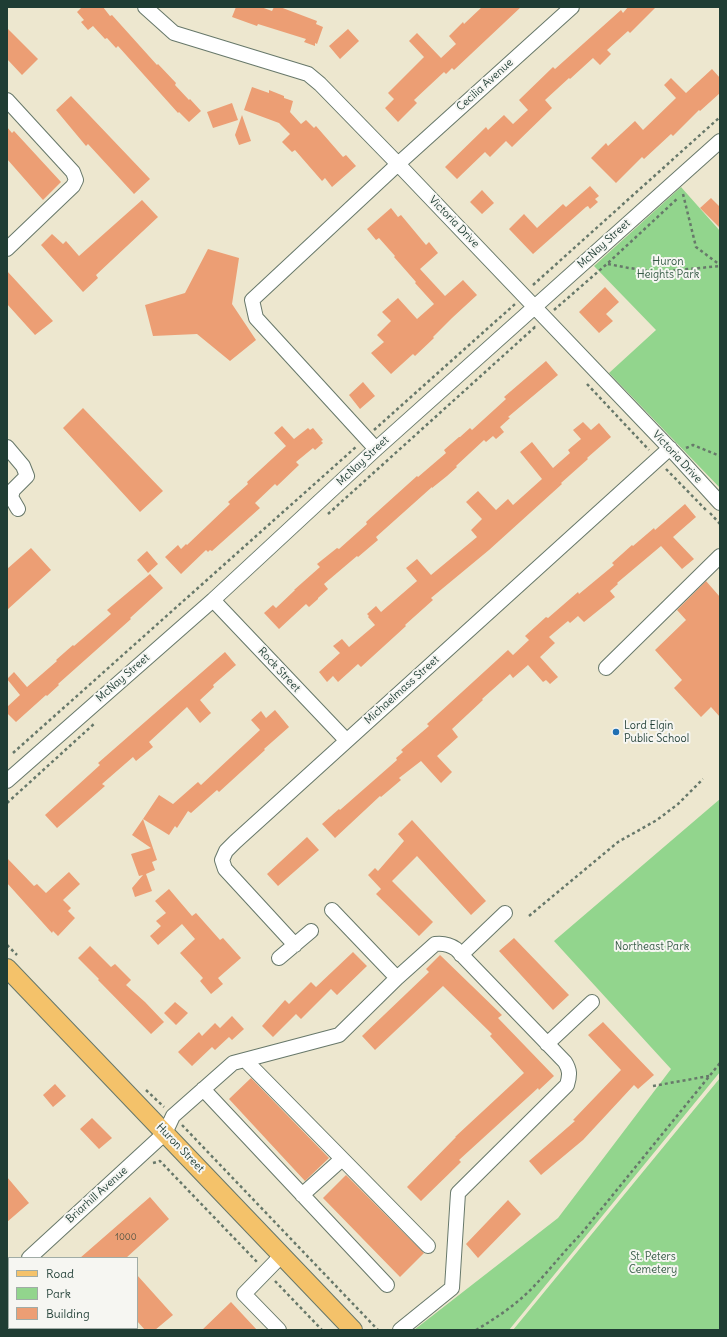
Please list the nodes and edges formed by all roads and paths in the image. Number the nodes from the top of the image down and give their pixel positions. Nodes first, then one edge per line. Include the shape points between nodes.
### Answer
1 (145, 7) edge
2 (572, 7) edge
3 (7, 100) edge
4 (720, 117) edge
5 (720, 141) edge
6 (398, 164) junction
7 (7, 249) edge
8 (608, 263) junction
9 (720, 266) edge
10 (531, 287) dead end
11 (516, 302) dead end
12 (534, 307) junction
13 (554, 310) dead end
14 (541, 333) dead end
15 (583, 378) dead end
16 (367, 438) junction
17 (7, 447) edge
18 (376, 449) junction
19 (651, 452) dead end
20 (673, 452) junction
21 (720, 456) edge
22 (666, 469) dead end
23 (720, 503) edge
24 (18, 510) dead end
25 (324, 517) dead end
26 (720, 524) edge
27 (720, 556) edge
28 (213, 600) junction
29 (606, 668) dead end
30 (346, 740) junction
31 (13, 753) dead end
32 (703, 779) dead end
33 (7, 781) edge
34 (332, 910) dead end
35 (505, 913) dead end
36 (529, 916) dead end
37 (311, 931) dead end
38 (295, 945) junction
39 (461, 955) junction
40 (279, 958) dead end
41 (7, 968) edge
42 (397, 978) junction
43 (592, 1002) dead end
44 (547, 1044) junction
45 (245, 1060) junction
46 (720, 1063) edge
47 (709, 1076) junction
48 (653, 1086) dead end
49 (203, 1089) junction
50 (173, 1116) junction
51 (165, 1133) junction
52 (342, 1159) junction
53 (147, 1168) dead end
54 (302, 1195) junction
55 (428, 1246) dead end
56 (282, 1256) junction
57 (30, 1257) edge
58 (266, 1272) junction
59 (387, 1285) dead end
60 (279, 1330) edge
61 (322, 1330) edge
62 (353, 1330) edge
63 (378, 1330) edge
64 (400, 1330) edge
65 (476, 1330) edge

1 - 6 street, Victoria Drive via 174,33 308,74
2 - 6 street, Cecilia Avenue
3 - 7 street via 73,172 76,180 73,186
4 - 10 path
5 - 12 street, McNay Street
6 - 12 street, Victoria Drive
6 - 16 street, Cecilia Avenue via 252,300 256,318
8 - 9 path via 658,272
8 - 9 path via 684,193 696,247
8 - 13 path
11 - 16 path
12 - 18 street, McNay Street
12 - 20 street, Victoria Drive
14 - 25 path via 535,327
15 - 19 path
16 - 18 street
16 - 31 path
17 - 24 street via 23,466 27,476 13,490 11,497
18 - 28 street, McNay Street
20 - 21 path via 693,445
20 - 23 street, Victoria Drive
20 - 30 street, Michaelmass Street
22 - 26 path
27 - 29 street
28 - 30 street, Rock Street
28 - 33 street, McNay Street
30 - 38 street, Michaelmass Street via 235,842 226,851 222,860 225,869
32 - 36 path via 678,804 657,820 618,842
34 - 42 street
35 - 39 street
37 - 38 street
38 - 40 street
39 - 42 street via 450,945 435,944
39 - 44 street
41 - 51 main road, Huron Street
42 - 45 street via 339,1034
43 - 44 street
44 - 64 street via 569,1069 567,1085 458,1193 452,1288
45 - 49 street via 233,1063
45 - 52 street
46 - 47 path
47 - 48 path
47 - 65 path via 581,1234 537,1284 499,1316
49 - 50 street
49 - 54 street
50 - 51 street
50 - 63 path
51 - 56 main road, Huron Street
51 - 57 street, Briarhill Avenue
52 - 54 street
52 - 55 street
53 - 58 path via 153,1162 160,1161
54 - 59 street
56 - 58 street
56 - 62 main road, Huron Street
58 - 60 street via 244,1294
58 - 61 path

